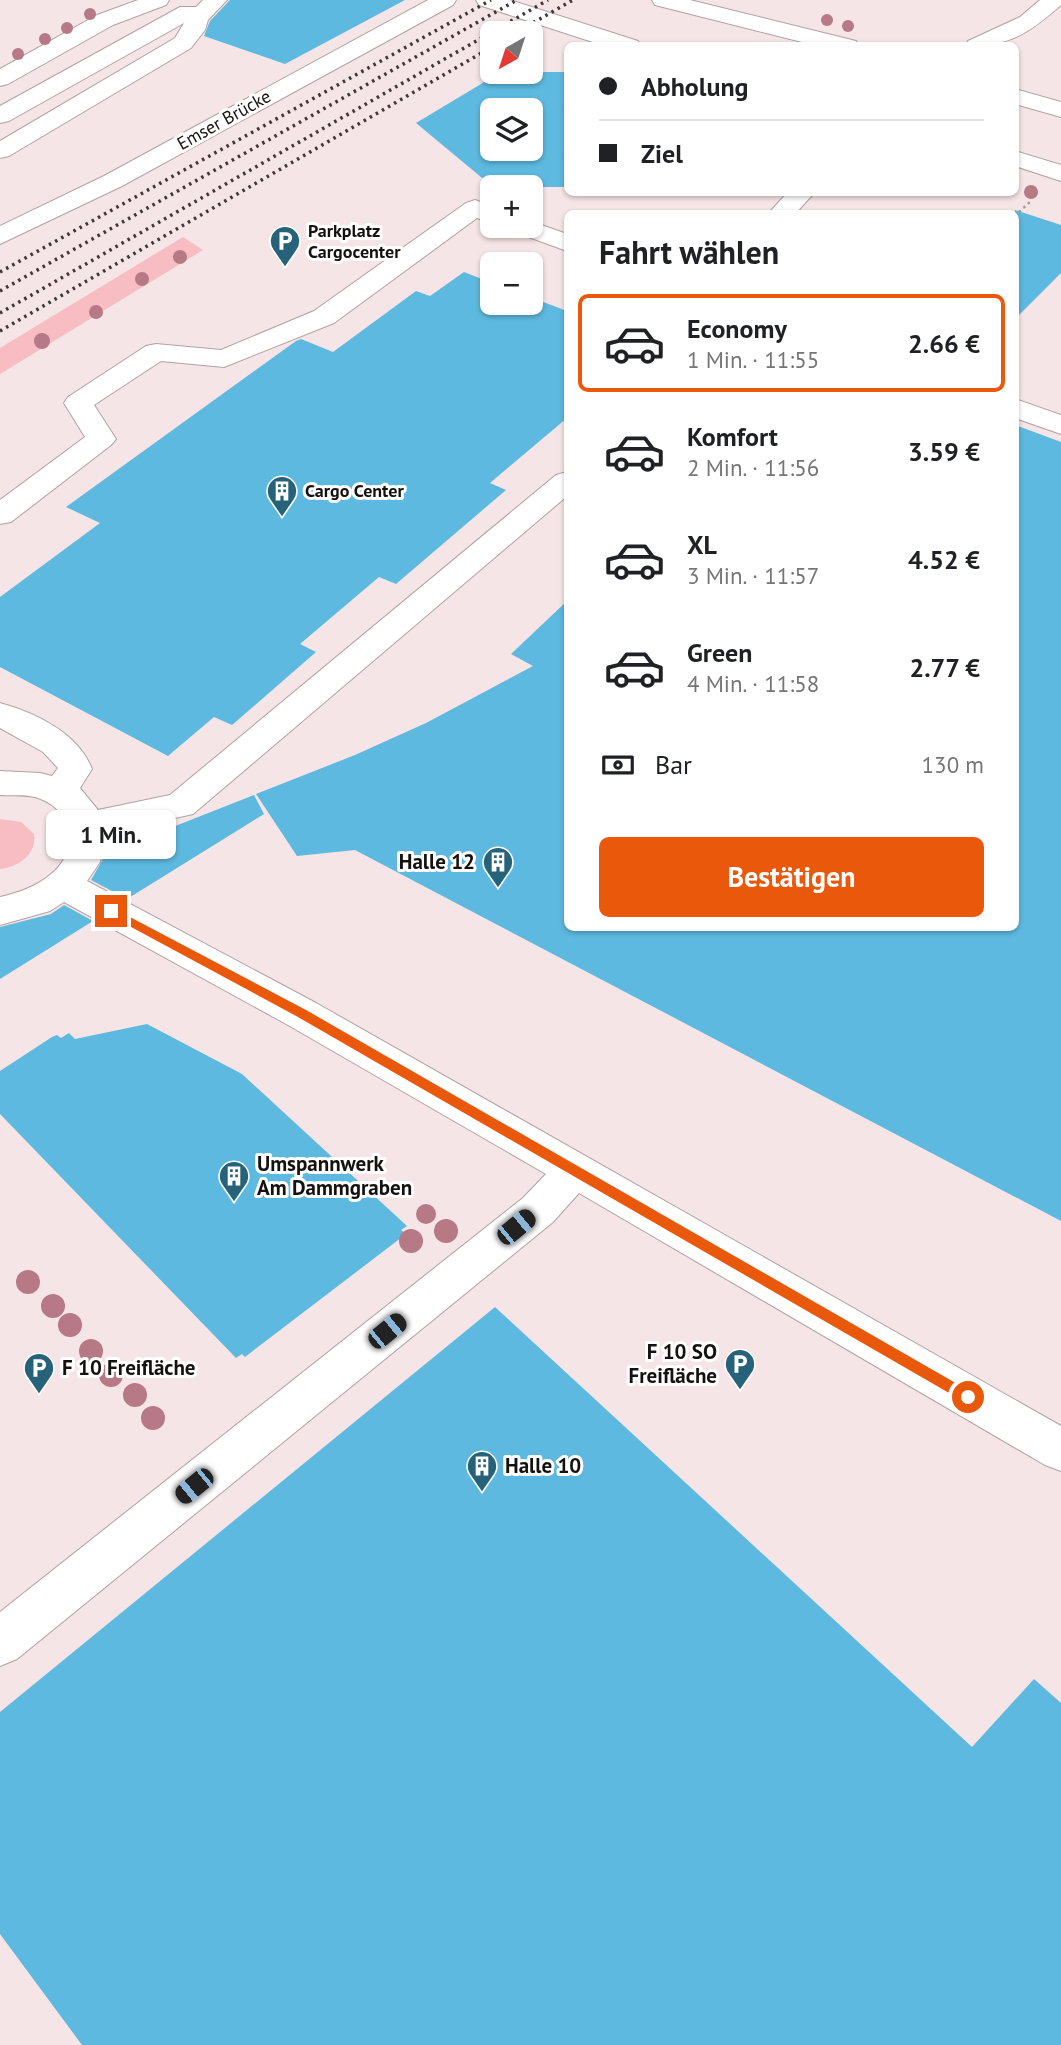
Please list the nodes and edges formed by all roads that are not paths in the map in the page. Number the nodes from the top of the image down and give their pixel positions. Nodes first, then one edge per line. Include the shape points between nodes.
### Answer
1 (158, 0) edge
2 (210, 0) edge
3 (216, 0) edge
4 (445, 0) edge
5 (487, 0) edge
6 (663, 0) edge
7 (1053, 0) edge
8 (618, 42) edge
9 (832, 42) edge
10 (985, 42) edge
11 (0, 79) edge
12 (1019, 97) edge
13 (1061, 110) edge
14 (0, 116) edge
15 (0, 151) edge
16 (1019, 159) edge
17 (1061, 173) edge
18 (799, 196) edge
19 (480, 210) edge
20 (784, 210) edge
21 (543, 234) edge
22 (0, 236) edge
23 (564, 242) edge
24 (1019, 409) edge
25 (1061, 425) edge
26 (564, 484) edge
27 (0, 515) edge
28 (0, 713) edge
29 (0, 783) edge
30 (60, 792) junction
31 (88, 825) junction
32 (64, 885) junction
33 (0, 911) edge
34 (574, 1171) junction
35 (1061, 1450) edge
36 (0, 1642) edge

1 - 11 street via 105,20
2 - 14 street
3 - 15 street via 200,13 183,43 146,73
4 - 22 street, Emser Brücke via 113,181
5 - 8 street
6 - 9 street
7 - 10 street via 1028,22
12 - 13 street
16 - 17 street
18 - 20 street
19 - 27 street via 475,208 324,317 224,359 156,352 78,402 101,439
21 - 23 street
24 - 25 street
26 - 31 street via 181,805
28 - 30 street via 74,759 75,769
29 - 30 street via 39,785
30 - 31 street via 78,807
31 - 32 street via 89,845
32 - 33 street via 41,899
32 - 34 street via 302,1014
34 - 35 street
34 - 36 street via 538,1210

